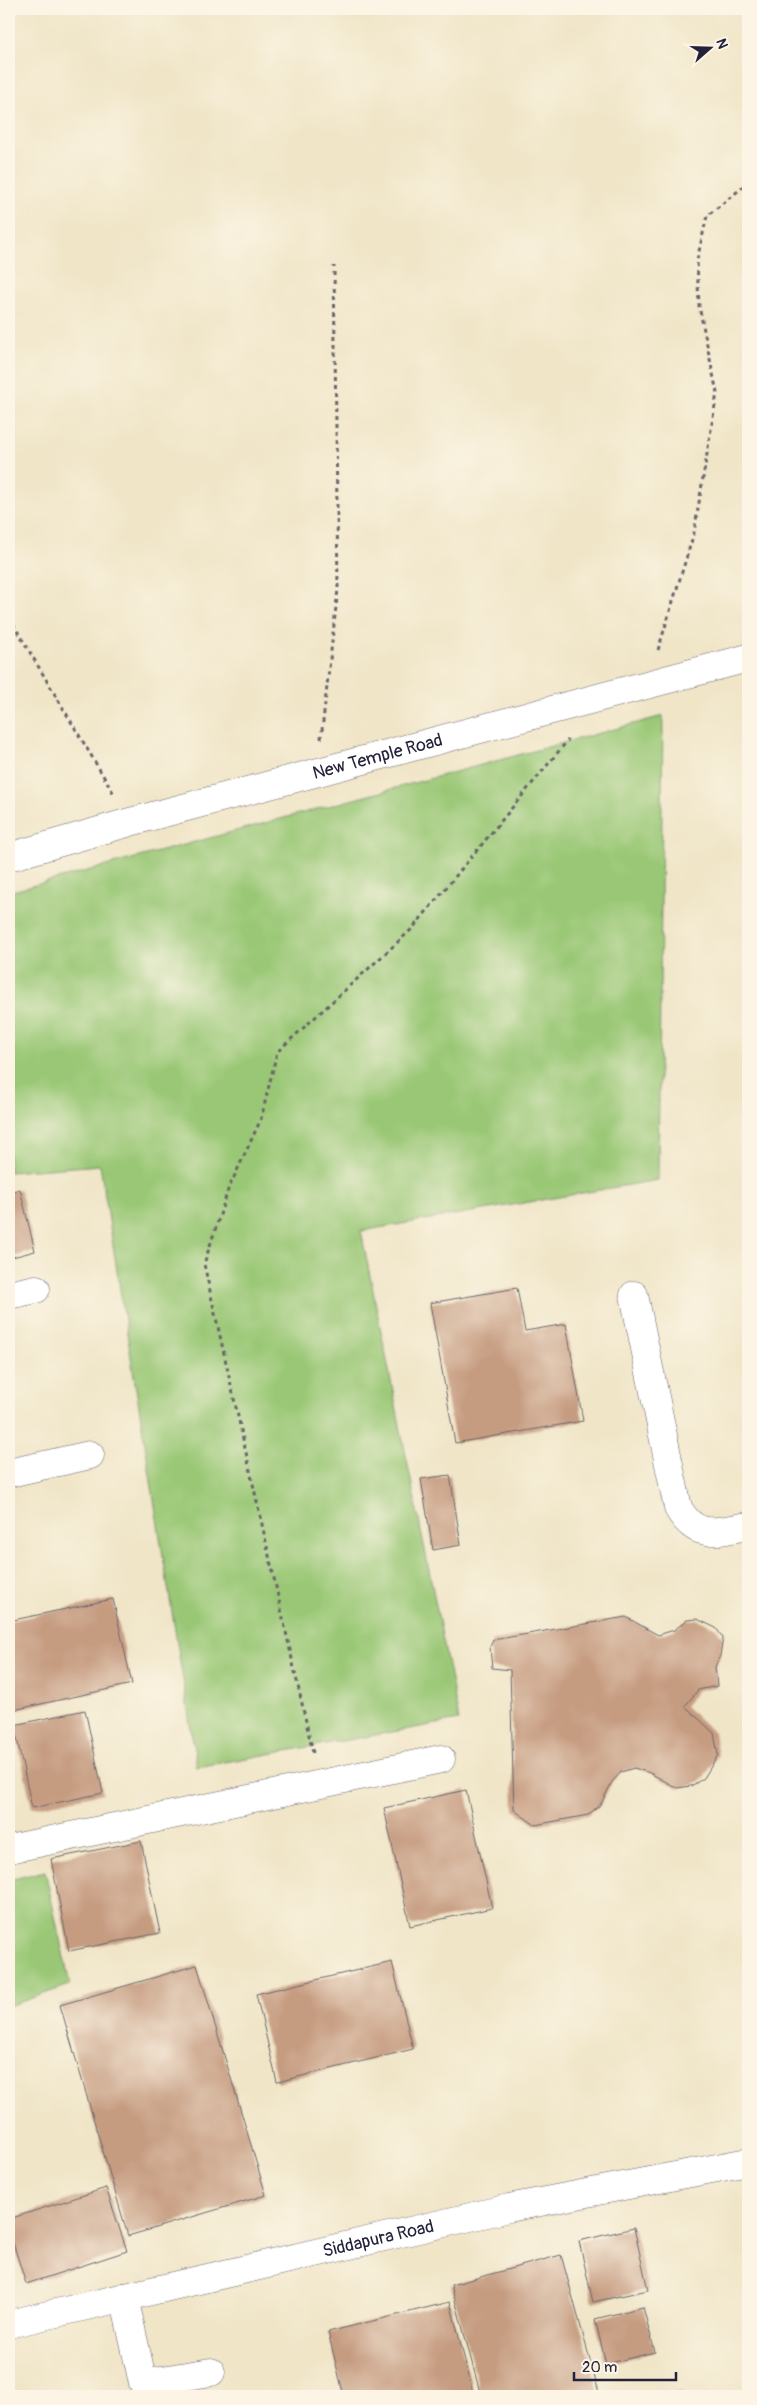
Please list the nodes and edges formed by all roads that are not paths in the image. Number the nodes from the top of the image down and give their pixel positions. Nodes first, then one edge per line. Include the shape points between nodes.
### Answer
1 (748, 658) edge
2 (9, 857) edge
3 (36, 1288) dead end
4 (9, 1295) edge
5 (634, 1296) dead end
6 (90, 1455) dead end
7 (9, 1473) edge
8 (748, 1526) edge
9 (441, 1759) dead end
10 (9, 1846) edge
11 (748, 2162) edge
12 (124, 2297) junction
13 (9, 2324) edge
14 (210, 2372) dead end

1 - 2 street, New Temple Road
3 - 4 street
5 - 8 street via 678,1508 696,1530 712,1532
6 - 7 street
9 - 10 street
11 - 12 street, Siddapura Road via 509,2208
12 - 13 street, Siddapura Road
12 - 14 street via 143,2383

